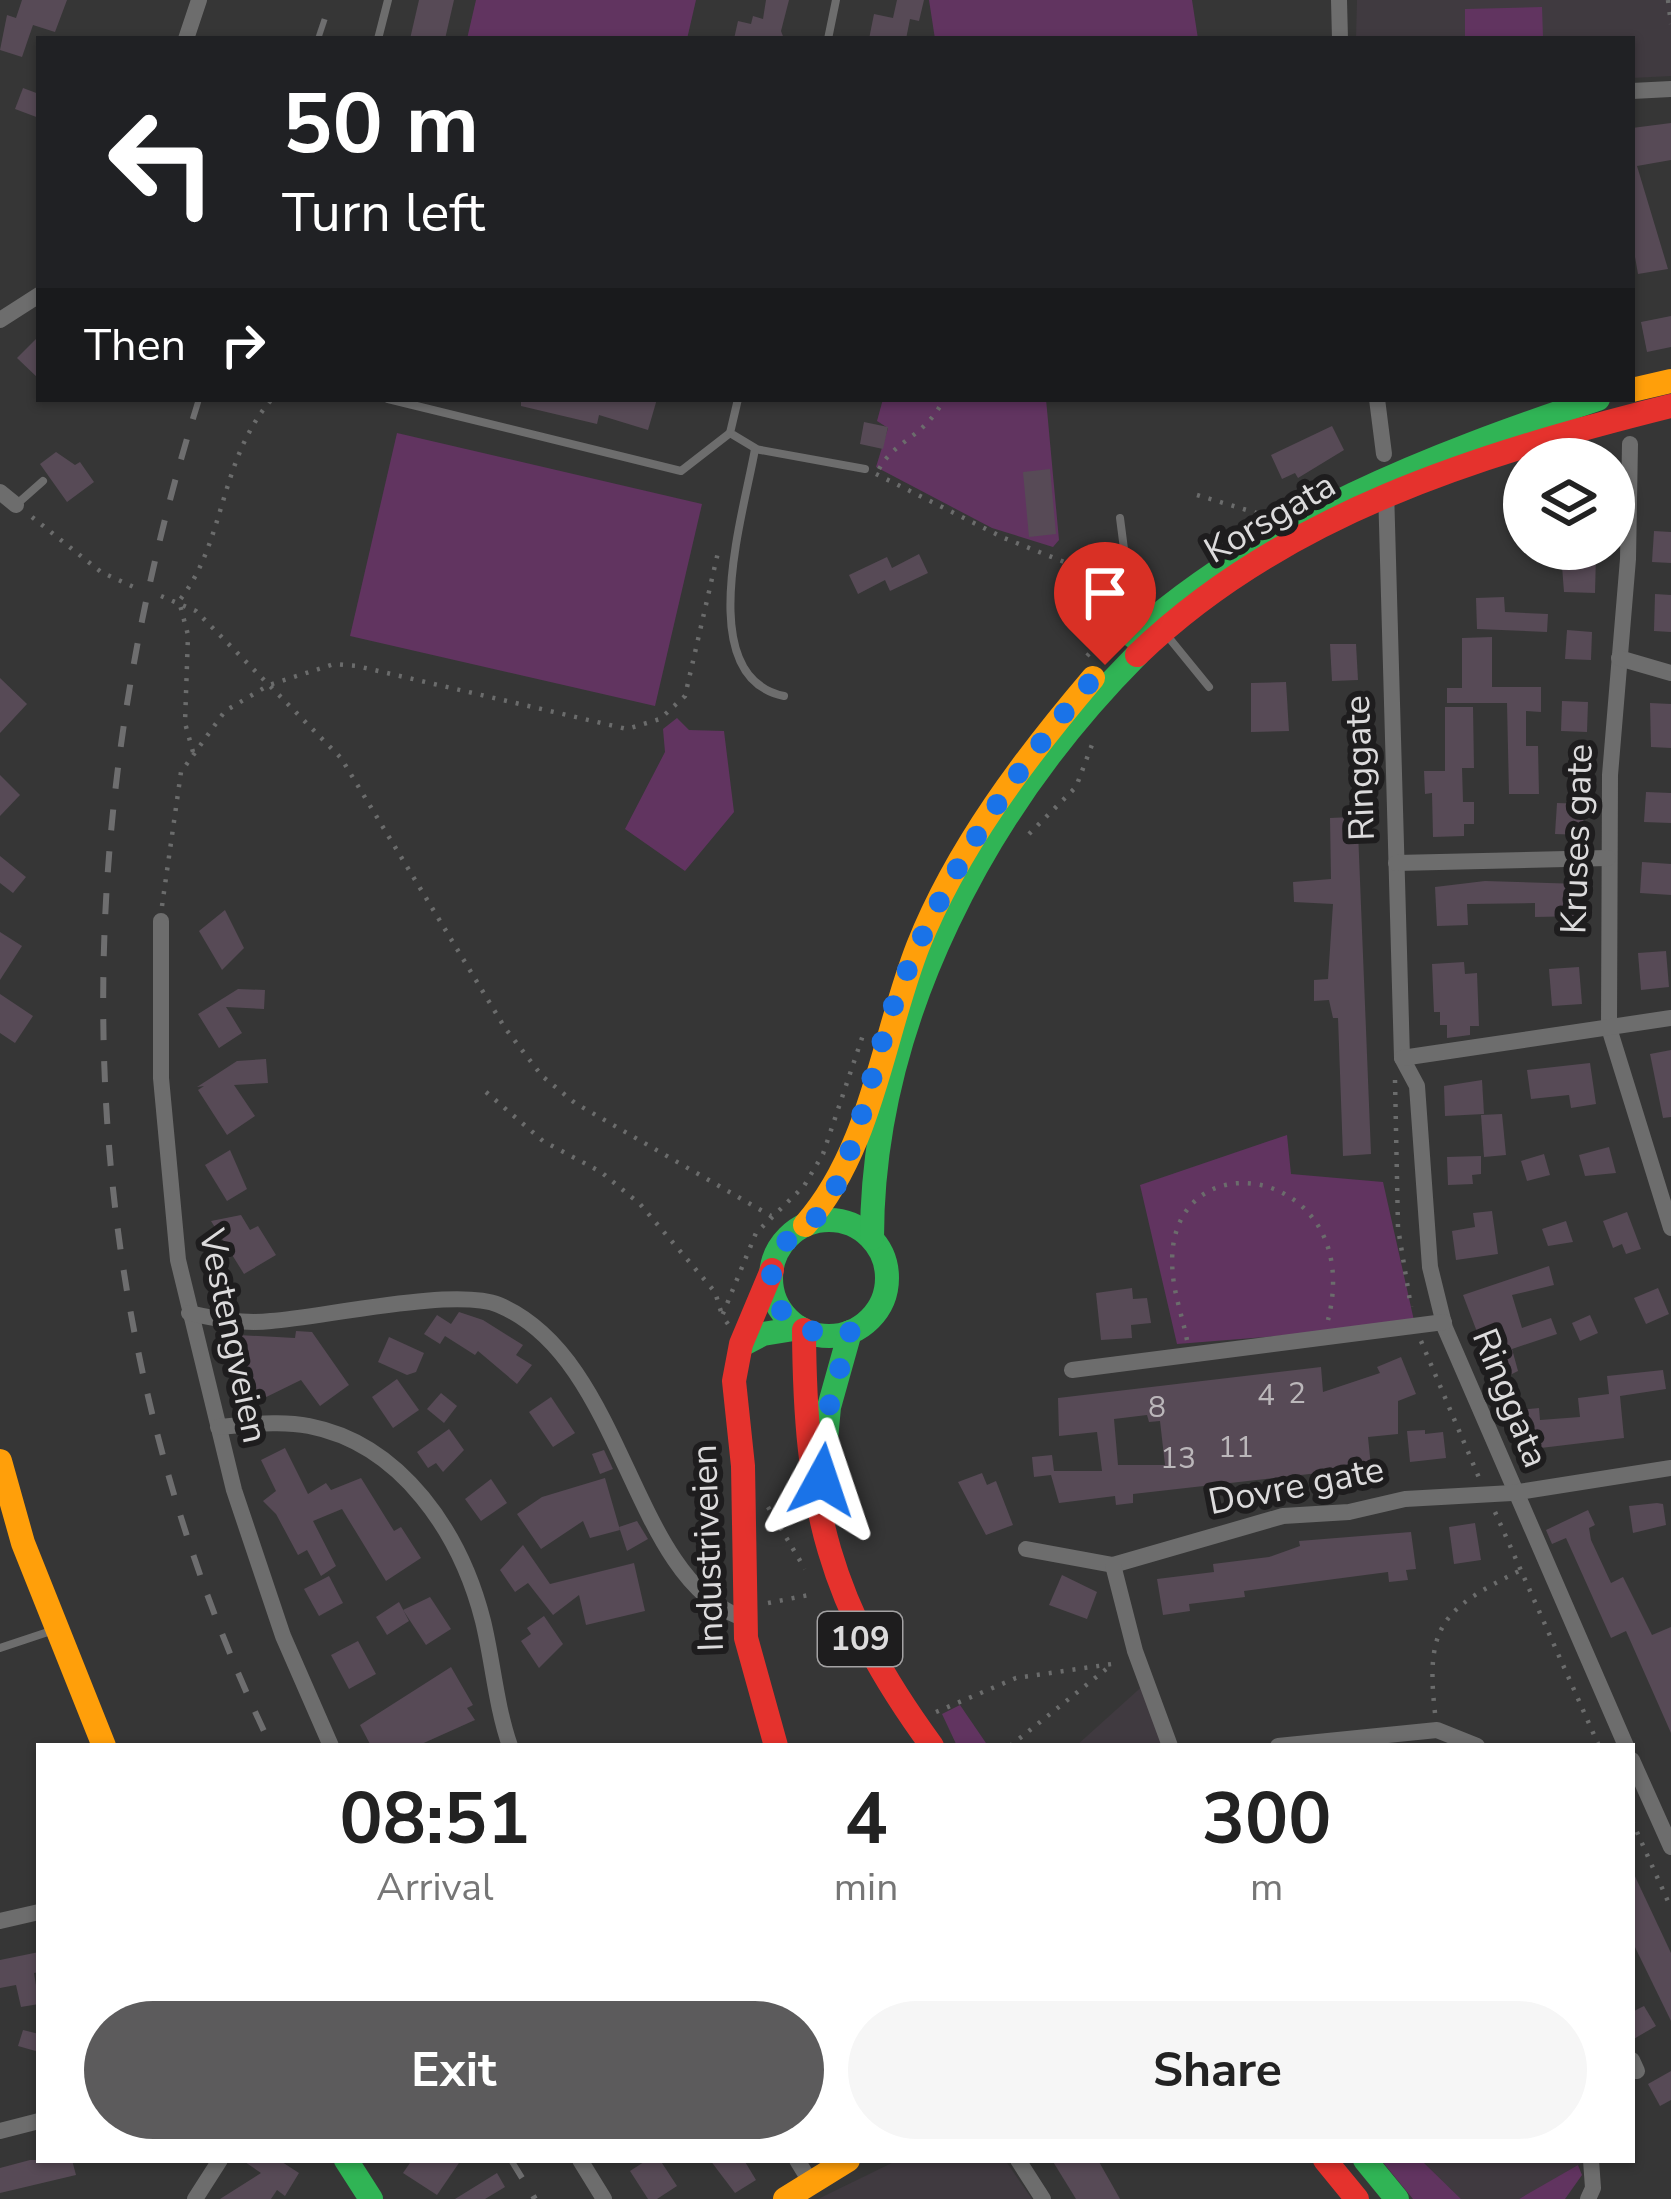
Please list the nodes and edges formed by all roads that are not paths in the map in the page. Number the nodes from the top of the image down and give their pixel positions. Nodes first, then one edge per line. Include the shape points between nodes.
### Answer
1 (199, 0) edge
2 (388, 0) edge
3 (836, 0) edge
4 (1339, 0) edge
5 (187, 36) edge
6 (379, 36) edge
7 (829, 36) edge
8 (1340, 36) edge
9 (1671, 89) edge
10 (1635, 91) edge
11 (36, 298) edge
12 (0, 320) edge
13 (1671, 381) edge
14 (1635, 389) edge
15 (400, 402) edge
16 (737, 402) edge
17 (1377, 402) edge
18 (1590, 402) edge
19 (1671, 406) edge
20 (730, 433) junction
21 (755, 448) junction
22 (865, 469) road end
23 (1385, 475) junction
24 (44, 481) dead end
25 (0, 492) edge
26 (16, 505) joint
27 (1120, 518) dead end
28 (1627, 570) edge
29 (1158, 623) junction
30 (1619, 658) junction
31 (1671, 673) edge
32 (1209, 687) dead end
33 (784, 696) dead end
34 (1609, 857) junction
35 (1396, 863) junction
36 (161, 921) road end
37 (1671, 1018) edge
38 (1609, 1028) junction
39 (1402, 1058) junction
40 (805, 1225) junction
41 (1671, 1228) edge
42 (872, 1238) junction
43 (772, 1270) junction
44 (189, 1313) junction
45 (1444, 1322) junction
46 (802, 1329) junction
47 (850, 1332) junction
48 (744, 1344) junction
49 (1072, 1370) dead end
50 (218, 1427) junction
51 (0, 1461) edge
52 (1671, 1468) edge
53 (1512, 1492) junction
54 (5, 1498) edge
55 (819, 1517) junction
56 (1026, 1549) dead end
57 (1113, 1565) junction
58 (740, 1613) junction
59 (55, 1629) junction
60 (0, 1648) edge
61 (103, 1743) edge
62 (330, 1743) edge
63 (509, 1743) edge
64 (775, 1743) edge
65 (930, 1743) edge
66 (1169, 1743) edge
67 (1308, 1743) edge
68 (1470, 1743) edge
69 (1625, 1743) edge
70 (1635, 1767) edge
71 (1671, 1846) edge
72 (36, 1912) edge
73 (2, 1915) edge
74 (36, 2122) edge
75 (0, 2131) edge
76 (218, 2163) edge
77 (348, 2163) edge
78 (582, 2163) edge
79 (798, 2163) edge
80 (843, 2163) edge
81 (1020, 2163) edge
82 (1327, 2163) edge
83 (1367, 2163) edge
84 (1591, 2163) edge
85 (811, 2183) junction
86 (195, 2199) edge
87 (371, 2199) edge
88 (604, 2199) edge
89 (784, 2199) edge
90 (1043, 2199) edge
91 (1357, 2199) edge
92 (1396, 2199) edge
93 (1588, 2199) edge

1 - 5 street
2 - 6 lane
3 - 7 lane
4 - 8 street
9 - 10 street
11 - 12 street
13 - 14 street
15 - 20 lane via 681,471
16 - 20 lane
17 - 23 street, Ringgate
18 - 23 street, Korsgata
19 - 23 street, Korsgata
20 - 21 lane
21 - 22 lane
21 - 33 lane via 729,596 731,630 743,673 763,692
23 - 29 street via 1258,542
23 - 35 street, Ringgate
24 - 26 lane
25 - 26 street
27 - 29 lane via 1128,580
28 - 30 street, Kruses gate
29 - 32 lane
29 - 40 street via 1064,712 954,874 894,1006 846,1161 822,1210
29 - 42 street via 1023,796 934,952 884,1106 870,1184
30 - 31 street
30 - 34 street, Kruses gate
34 - 35 street
34 - 38 street, Kruses gate
35 - 39 street, Ringgate
36 - 44 street, Vestengveien via 161,1078
37 - 38 street
38 - 39 street
38 - 41 street, Kruses gate
39 - 45 street, Ringgata via 1417,1086 1427,1243
40 - 42 street via 841,1220
40 - 43 street via 789,1236
42 - 47 street, 109 via 886,1291
43 - 46 street, 109 via 777,1303
43 - 48 street, Industriveien
44 - 50 street, Vestengveien
44 - 58 street via 266,1322 459,1299 518,1316 595,1400 679,1563 712,1606
45 - 49 street
45 - 53 street, Ringgata
46 - 47 street
46 - 48 street
46 - 55 street, 109 via 802,1432
47 - 55 street, 109 via 829,1407
48 - 58 street, Industriveien via 736,1382
50 - 62 street, Vestengveien via 283,1636
50 - 63 street via 309,1426 374,1452 403,1475 469,1575
51 - 54 street
52 - 53 street, Dovre gate
53 - 57 street, Dovre gate via 1282,1516
53 - 69 street, Ringgata
54 - 59 street
55 - 65 street, 109 via 849,1617
56 - 57 street, Dovre gate
57 - 66 street
58 - 64 street, Industriveien via 748,1667
59 - 60 lane
59 - 61 street
67 - 68 street via 1437,1730
70 - 71 street
72 - 73 street
74 - 75 street
76 - 86 street
77 - 87 street
78 - 88 street
79 - 85 street
80 - 85 street
81 - 90 street
82 - 91 street
83 - 92 street
84 - 93 street
85 - 89 street

